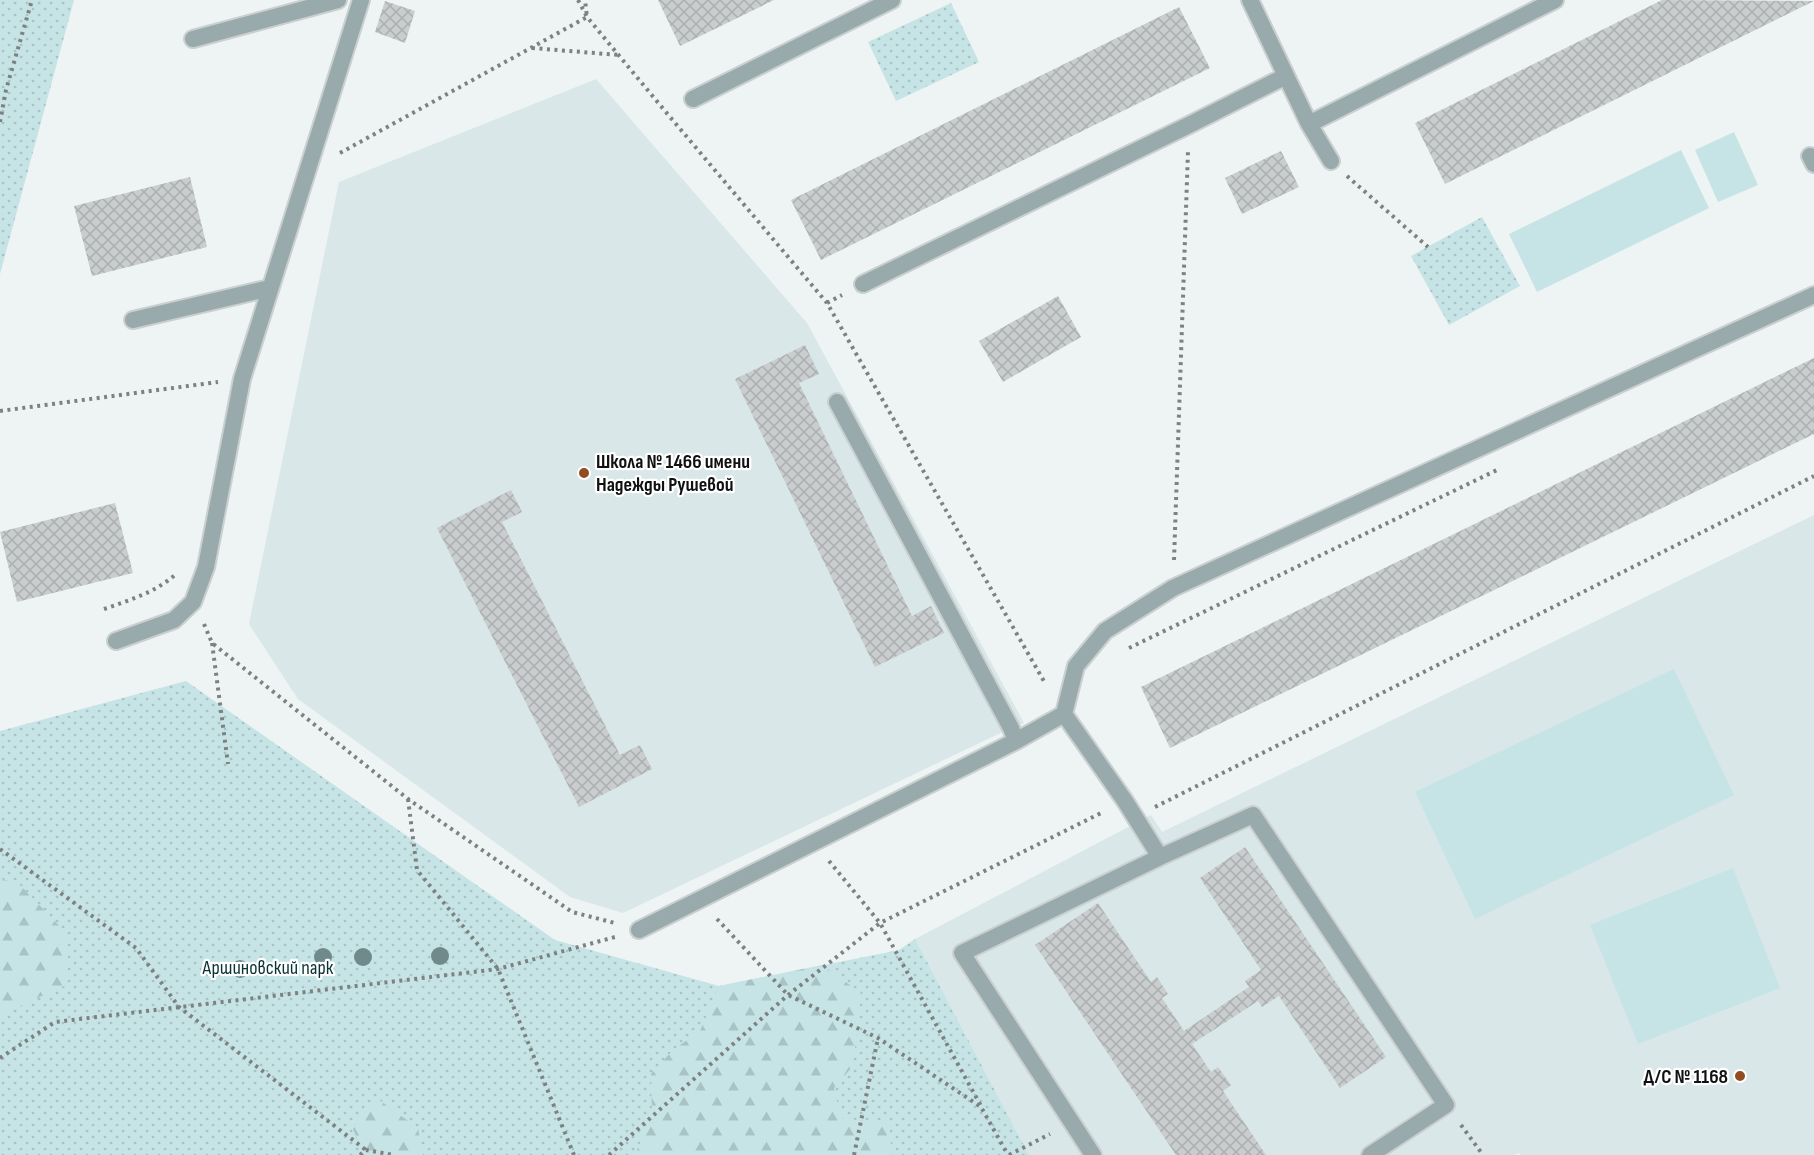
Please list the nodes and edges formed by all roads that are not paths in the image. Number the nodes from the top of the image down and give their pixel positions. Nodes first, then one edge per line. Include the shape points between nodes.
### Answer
1 (339, 0) edge
2 (361, 0) edge
3 (892, 0) edge
4 (1250, 0) edge
5 (1555, 0) edge
6 (193, 39) dead end
7 (1286, 76) junction
8 (693, 99) dead end
9 (1309, 124) junction
10 (1331, 161) road end
11 (863, 284) dead end
12 (270, 288) junction
13 (1814, 295) edge
14 (133, 320) dead end
15 (837, 402) dead end
16 (116, 641) dead end
17 (1064, 714) junction
18 (1016, 741) junction
19 (1160, 857) junction
20 (639, 930) road end
21 (1093, 1155) edge
22 (1370, 1155) edge

1 - 6 lane
2 - 12 lane
3 - 8 lane
4 - 7 lane
5 - 9 lane
7 - 9 lane
7 - 11 lane
9 - 10 lane
12 - 14 lane
12 - 16 lane via 242,379 206,567 193,602 174,620
13 - 17 lane via 1173,588 1105,631 1076,666
15 - 18 lane
17 - 18 lane
17 - 19 lane
18 - 20 lane
19 - 21 lane via 962,953
19 - 22 lane via 1253,815 1446,1105

